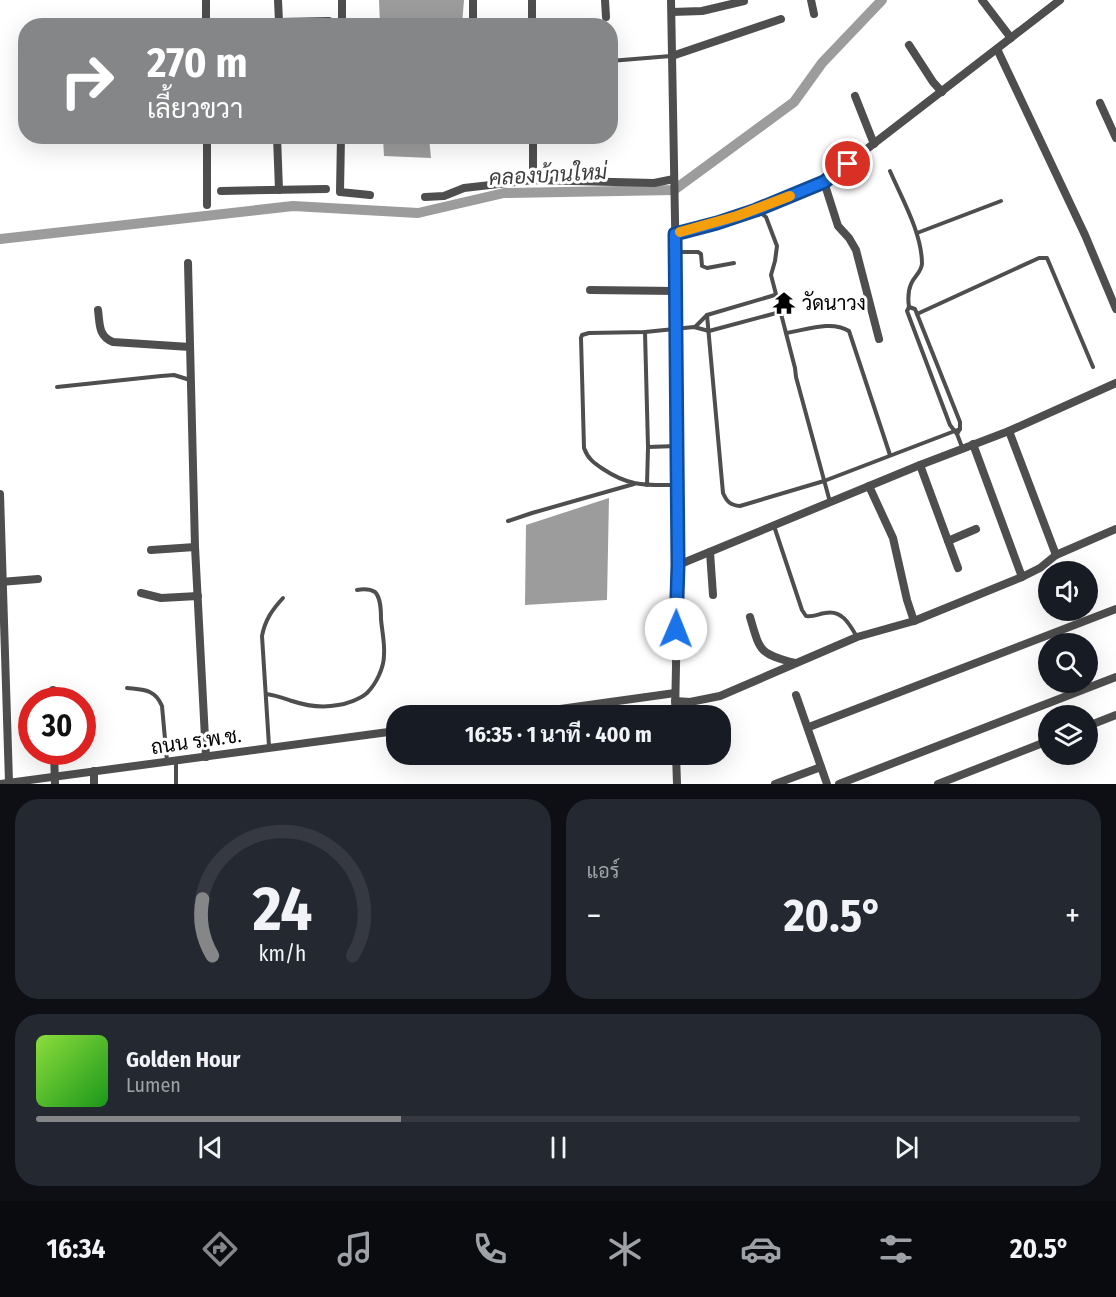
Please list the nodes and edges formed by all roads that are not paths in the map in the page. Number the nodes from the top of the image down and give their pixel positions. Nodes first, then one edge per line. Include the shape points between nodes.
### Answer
1 (206, 0) edge
2 (278, 0) edge
3 (342, 0) edge
4 (473, 0) edge
5 (532, 0) edge
6 (605, 0) edge
7 (671, 0) edge
8 (810, 0) edge
9 (981, 0) edge
10 (1060, 0) edge
11 (744, 1) edge
12 (672, 12) junction
13 (814, 14) dead end
14 (606, 17) dead end
15 (206, 18) edge
16 (279, 18) edge
17 (342, 18) edge
18 (473, 18) edge
19 (532, 18) edge
20 (781, 19) dead end
21 (1011, 38) junction
22 (909, 45) dead end
23 (997, 49) junction
24 (672, 56) junction
25 (618, 60) edge
26 (942, 92) junction
27 (855, 96) dead end
28 (1100, 103) dead end
29 (1116, 138) edge
30 (207, 144) edge
31 (277, 144) edge
32 (341, 144) edge
33 (533, 144) edge
34 (874, 144) junction
35 (890, 171) dead end
36 (533, 180) junction
37 (674, 180) junction
38 (824, 182) junction
39 (326, 189) dead end
40 (279, 190) junction
41 (221, 191) dead end
42 (370, 195) dead end
43 (425, 197) dead end
44 (1001, 201) dead end
45 (207, 205) dead end
46 (756, 210) junction
47 (917, 233) junction
48 (675, 234) junction
49 (676, 252) junction
50 (188, 262) dead end
51 (734, 263) dead end
52 (590, 290) dead end
53 (676, 291) junction
54 (775, 295) junction
55 (909, 307) junction
56 (1116, 309) edge
57 (98, 310) dead end
58 (780, 312) junction
59 (917, 314) junction
60 (707, 315) junction
61 (694, 327) junction
62 (677, 329) junction
63 (709, 331) junction
64 (645, 332) junction
65 (786, 333) junction
66 (879, 339) dead end
67 (190, 347) junction
68 (1094, 367) dead end
69 (191, 380) junction
70 (1116, 383) edge
71 (57, 387) dead end
72 (957, 431) junction
73 (1009, 431) junction
74 (973, 444) junction
75 (648, 447) junction
76 (677, 447) junction
77 (962, 448) junction
78 (890, 455) junction
79 (920, 465) junction
80 (824, 481) junction
81 (634, 484) junction
82 (646, 485) junction
83 (677, 485) junction
84 (869, 486) junction
85 (0, 494) edge
86 (830, 503) junction
87 (508, 522) dead end
88 (774, 525) junction
89 (976, 529) dead end
90 (1116, 529) edge
91 (948, 541) junction
92 (195, 547) junction
93 (151, 550) dead end
94 (710, 552) junction
95 (1056, 555) junction
96 (678, 565) junction
97 (958, 568) dead end
98 (1022, 577) junction
99 (38, 579) dead end
100 (2, 582) edge
101 (357, 590) dead end
102 (141, 593) dead end
103 (713, 595) dead end
104 (198, 596) junction
105 (283, 598) dead end
106 (1116, 609) edge
107 (750, 617) dead end
108 (914, 621) junction
109 (857, 637) junction
110 (3, 645) edge
111 (795, 663) junction
112 (1116, 677) edge
113 (127, 688) dead end
114 (266, 694) junction
115 (796, 695) dead end
116 (675, 697) junction
117 (606, 705) edge
118 (675, 705) edge
119 (1116, 715) edge
120 (1098, 722) edge
121 (808, 727) junction
122 (386, 732) edge
123 (1038, 745) edge
124 (269, 748) junction
125 (206, 757) junction
126 (172, 761) junction
127 (54, 765) edge
128 (676, 765) edge
129 (821, 767) junction
130 (94, 771) junction
131 (55, 780) edge
132 (27, 782) edge
133 (5, 783) edge
134 (94, 784) edge
135 (176, 784) edge
136 (677, 784) edge
137 (775, 784) edge
138 (828, 784) edge
139 (839, 784) edge
140 (938, 784) edge

1 - 15 street
2 - 16 street
3 - 17 street
4 - 18 street
5 - 19 street
6 - 14 street
7 - 12 street
8 - 13 street
9 - 21 street
10 - 21 street
11 - 12 street via 702,11
12 - 24 street
20 - 24 street
21 - 23 street
22 - 26 street
23 - 26 street
23 - 56 street
24 - 25 lane
24 - 37 street
26 - 34 street
27 - 34 street
28 - 29 street
30 - 45 street
31 - 40 street
32 - 42 street via 340,192
33 - 36 street
34 - 38 street
35 - 47 lane
36 - 37 street
36 - 43 street
37 - 48 street
38 - 46 street
38 - 66 street via 838,226 856,250
39 - 40 street
40 - 41 street
44 - 47 lane
46 - 48 street
46 - 54 lane via 766,217 777,246 771,275
47 - 55 lane via 922,266 911,283
48 - 49 street
49 - 51 lane via 698,252 702,266 707,268
49 - 53 street
50 - 67 street
52 - 53 street
53 - 62 street
54 - 58 lane
54 - 60 lane
55 - 59 lane
55 - 72 lane via 907,311 950,425
57 - 67 street via 105,339
58 - 63 lane
58 - 65 lane
59 - 68 lane via 1039,258 1047,258
59 - 72 lane via 960,422
60 - 61 lane
60 - 63 lane
61 - 62 lane
61 - 63 lane
62 - 64 lane
62 - 76 street
63 - 80 lane via 723,493 727,501 740,506
64 - 75 lane
64 - 81 lane via 585,333 580,338 584,448 591,461
65 - 78 lane via 830,326 842,326 849,331
65 - 80 lane
67 - 69 street
69 - 71 lane via 174,375
69 - 92 street
70 - 73 street
72 - 77 lane
72 - 78 lane
73 - 74 street
73 - 95 street
74 - 77 street
74 - 98 street
75 - 76 lane
75 - 82 lane
76 - 83 street
77 - 79 street
78 - 80 lane
79 - 84 street
79 - 91 street
80 - 86 lane
81 - 82 lane
81 - 87 lane
82 - 83 lane
83 - 96 street
84 - 86 street
84 - 108 street via 892,538
85 - 100 street
86 - 88 street
88 - 94 street
88 - 109 lane via 806,616 835,613 848,621
89 - 91 street
90 - 95 street
91 - 97 street
92 - 93 street
92 - 104 street
94 - 96 street
94 - 103 street
95 - 98 street
96 - 116 street
98 - 108 street
99 - 100 street
100 - 110 street
101 - 114 lane via 374,592 380,606 384,656 382,669 367,693 336,706 310,706
102 - 104 street via 161,598
104 - 125 street
105 - 114 lane via 264,624
106 - 121 street
107 - 111 street via 764,651
108 - 109 street
109 - 111 street
110 - 133 street
111 - 116 street via 720,696 690,702
112 - 139 street
113 - 126 lane via 152,692 159,698
114 - 124 lane
115 - 121 street
116 - 117 street
116 - 118 street
119 - 120 street
121 - 129 street
122 - 124 street, ถนน ร.พ.ช.
123 - 140 street
124 - 125 street, ถนน ร.พ.ช.
125 - 126 street, ถนน ร.พ.ช.
126 - 130 street, ถนน ร.พ.ช.
126 - 135 lane
127 - 131 street
128 - 136 street
129 - 137 street
129 - 138 street
130 - 131 street, ถนน ร.พ.ช.
130 - 134 street
131 - 132 street, ถนน ร.พ.ช.
132 - 133 street, ถนน ร.พ.ช.

